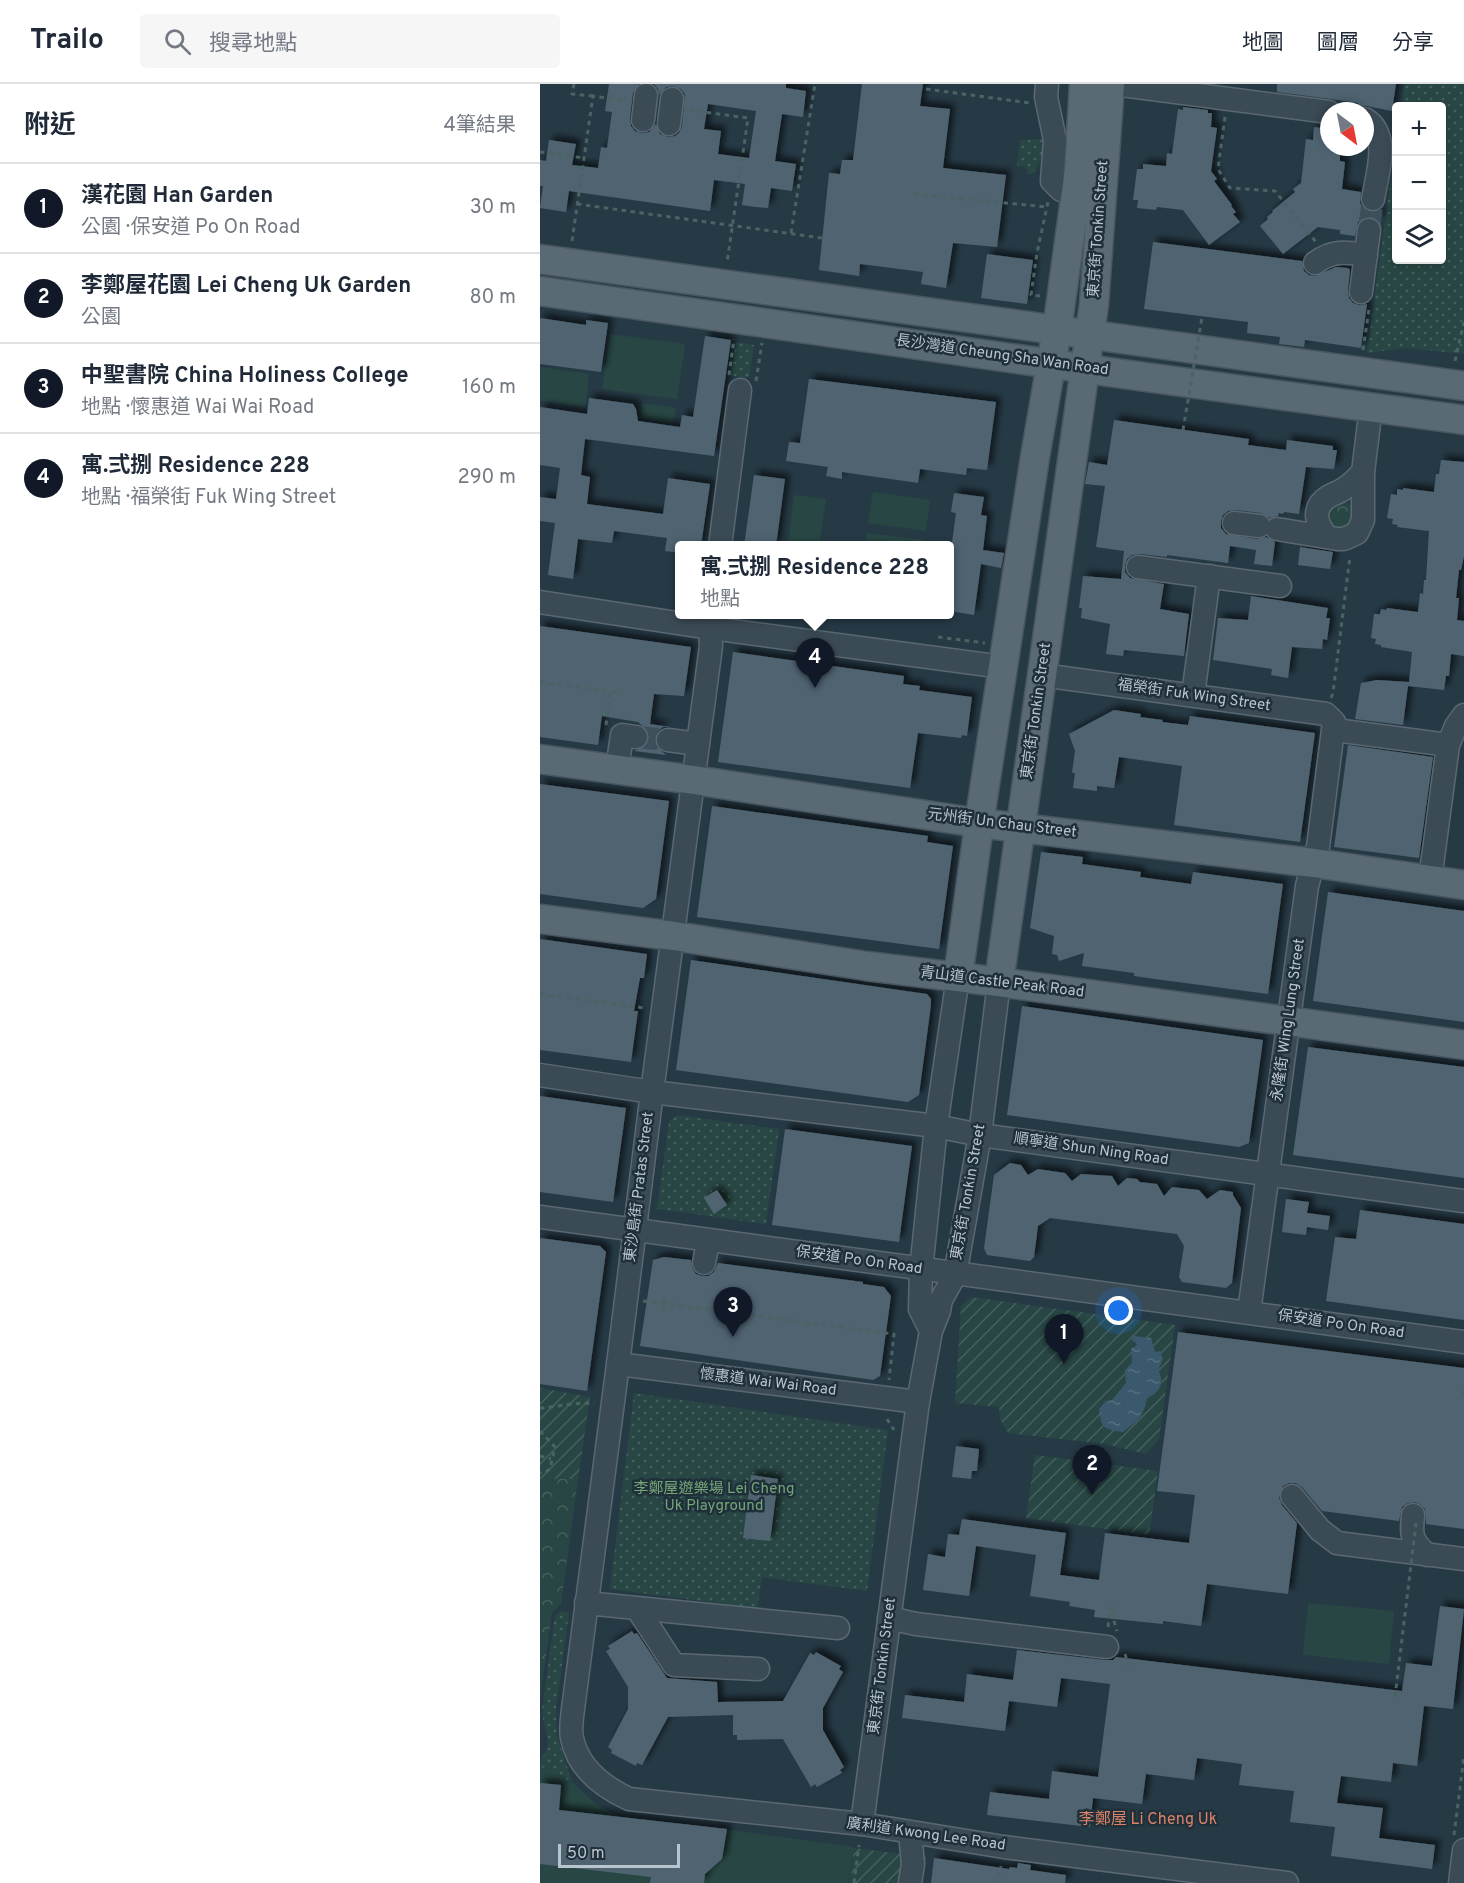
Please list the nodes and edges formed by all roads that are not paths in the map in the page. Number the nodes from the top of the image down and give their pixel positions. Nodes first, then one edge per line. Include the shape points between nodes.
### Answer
1 (1047, 84) edge
2 (1061, 84) edge
3 (1084, 84) edge
4 (1112, 84) edge
5 (636, 98) road end
6 (1320, 111) edge
7 (643, 120) dead end
8 (1374, 127) edge
9 (1077, 181) junction
10 (1373, 199) tunnel mouth
11 (1369, 230) tunnel mouth
12 (1366, 255) junction
13 (540, 259) edge
14 (1321, 259) road end
15 (540, 291) edge
16 (1361, 292) dead end
17 (1057, 330) junction
18 (1090, 334) junction
19 (1051, 363) junction
20 (1085, 369) junction
21 (1460, 374) edge
22 (738, 383) road end
23 (1371, 407) junction
24 (1464, 420) edge
25 (1363, 472) junction
26 (1234, 523) dead end
27 (1328, 537) junction
28 (721, 541) edge
29 (1138, 567) dead end
30 (1209, 576) junction
31 (1280, 586) dead end
32 (540, 603) edge
33 (675, 617) edge
34 (692, 619) edge
35 (711, 621) edge
36 (1003, 667) junction
37 (1042, 675) junction
38 (1193, 695) junction
39 (1464, 715) edge
40 (1335, 730) junction
41 (636, 737) dead end
42 (669, 740) tunnel mouth
43 (698, 744) junction
44 (1448, 745) junction
45 (540, 759) edge
46 (617, 769) junction
47 (694, 780) junction
48 (979, 823) junction
49 (1021, 828) junction
50 (1314, 863) junction
51 (1430, 880) junction
52 (1464, 885) edge
53 (540, 919) edge
54 (674, 936) junction
55 (958, 977) junction
56 (999, 982) junction
57 (1288, 1022) junction
58 (1464, 1045) edge
59 (540, 1075) edge
60 (652, 1092) junction
61 (936, 1126) junction
62 (980, 1135) junction
63 (1267, 1174) junction
64 (1464, 1201) edge
65 (540, 1217) edge
66 (635, 1230) junction
67 (708, 1240) junction
68 (704, 1263) dead end
69 (921, 1270) junction
70 (955, 1275) junction
71 (1249, 1312) junction
72 (931, 1331) junction
73 (1464, 1342) edge
74 (618, 1364) junction
75 (918, 1402) junction
76 (1292, 1496) dead end
77 (1415, 1519) road end
78 (1427, 1555) junction
79 (1464, 1559) edge
80 (586, 1603) junction
81 (638, 1610) junction
82 (889, 1618) junction
83 (838, 1628) dead end
84 (1107, 1647) dead end
85 (758, 1669) dead end
86 (580, 1758) joint
87 (910, 1833) junction
88 (861, 1834) junction
89 (1459, 1844) edge
90 (910, 1883) edge
91 (1287, 1883) edge
92 (1460, 1883) edge

1 - 9 street via 1055,140 1052,181 1061,190
2 - 9 street via 1059,106
3 - 9 main road, 東京街 Tonkin Street
4 - 6 street
4 - 18 main road, 東京街 Tonkin Street
5 - 7 street
8 - 10 street via 1381,143
9 - 17 main road, 東京街 Tonkin Street
11 - 12 street
12 - 14 street via 1340,252
12 - 16 street
13 - 17 main road
15 - 19 main road, 長沙灣道 Cheung Sha Wan Road
17 - 18 main road
17 - 19 main road, 東京街 Tonkin Street
18 - 20 main road, 東京街 Tonkin Street
18 - 21 main road
19 - 20 main road, 長沙灣道 Cheung Sha Wan Road
19 - 36 main road, 東京街 Tonkin Street
20 - 23 main road, 長沙灣道 Cheung Sha Wan Road
20 - 37 main road, 東京街 Tonkin Street
22 - 28 street
23 - 24 main road, 長沙灣道 Cheung Sha Wan Road
23 - 25 street
25 - 27 street via 1319,505 1317,523
25 - 27 street via 1361,527 1351,537
26 - 27 street
29 - 30 street
30 - 31 street
30 - 38 street
32 - 33 street
34 - 35 street
35 - 36 street
35 - 43 street, 東沙島街 Pratas Street
36 - 48 main road, 東京街 Tonkin Street
37 - 38 street, 福榮街 Fuk Wing Street
37 - 49 main road, 東京街 Tonkin Street
38 - 40 street, 福榮街 Fuk Wing Street via 1326,714 1334,722
39 - 44 street
40 - 44 street
40 - 50 street, 永隆街 Wing Lung Street
41 - 46 street via 622,735
42 - 43 street
43 - 47 street, 東沙島街 Pratas Street
44 - 51 street
45 - 46 main road, 元州街 Un Chau Street
46 - 47 main road, 元州街 Un Chau Street
47 - 48 main road, 元州街 Un Chau Street
47 - 54 street, 東沙島街 Pratas Street
48 - 49 main road, 元州街 Un Chau Street
48 - 55 main road, 東京街 Tonkin Street
49 - 50 main road, 元州街 Un Chau Street
49 - 56 main road, 東京街 Tonkin Street
50 - 51 main road, 元州街 Un Chau Street
50 - 57 street, 永隆街 Wing Lung Street via 1307,886
51 - 52 main road, 元州街 Un Chau Street
53 - 54 main road, 青山道 Castle Peak Road
54 - 55 main road, 青山道 Castle Peak Road
54 - 60 street, 東沙島街 Pratas Street
55 - 56 main road, 青山道 Castle Peak Road
55 - 61 street, 東京街 Tonkin Street
56 - 57 main road, 青山道 Castle Peak Road
56 - 62 street, 東京街 Tonkin Street
57 - 58 main road, 青山道 Castle Peak Road
57 - 63 street, 永隆街 Wing Lung Street
59 - 60 street, 順寧道 Shun Ning Road
60 - 61 street, 順寧道 Shun Ning Road
60 - 66 street, 東沙島街 Pratas Street
61 - 62 street, 順寧道 Shun Ning Road
61 - 69 street, 東京街 Tonkin Street
62 - 63 street, 順寧道 Shun Ning Road
62 - 70 street, 東京街 Tonkin Street
63 - 64 street, 順寧道 Shun Ning Road
63 - 71 street, 永隆街 Wing Lung Street
65 - 66 street, 保安道 Po On Road
66 - 67 street, 保安道 Po On Road
66 - 74 street, 東沙島街 Pratas Street
67 - 68 street
67 - 69 street, 保安道 Po On Road
69 - 70 street, 保安道 Po On Road
69 - 72 street, 東京街 Tonkin Street via 920,1309
70 - 71 street, 保安道 Po On Road
70 - 72 street, 東京街 Tonkin Street via 941,1300
71 - 73 street, 保安道 Po On Road
72 - 75 street, 東京街 Tonkin Street
74 - 75 street, 懷惠道 Wai Wai Road
74 - 80 street, 東沙島街 Pratas Street
75 - 82 street, 東京街 Tonkin Street
76 - 78 street via 1320,1530 1337,1543
77 - 78 street via 1411,1535
78 - 79 street
80 - 81 street
80 - 86 street, 東沙島街 Pratas Street via 573,1709 572,1737
81 - 83 street
81 - 85 street via 674,1665
82 - 84 street
82 - 88 street, 東京街 Tonkin Street
86 - 88 street, 廣利道 Kwong Lee Road via 595,1779 629,1799
87 - 88 street, 廣利道 Kwong Lee Road
87 - 90 street
87 - 91 street, 廣利道 Kwong Lee Road
89 - 92 street

